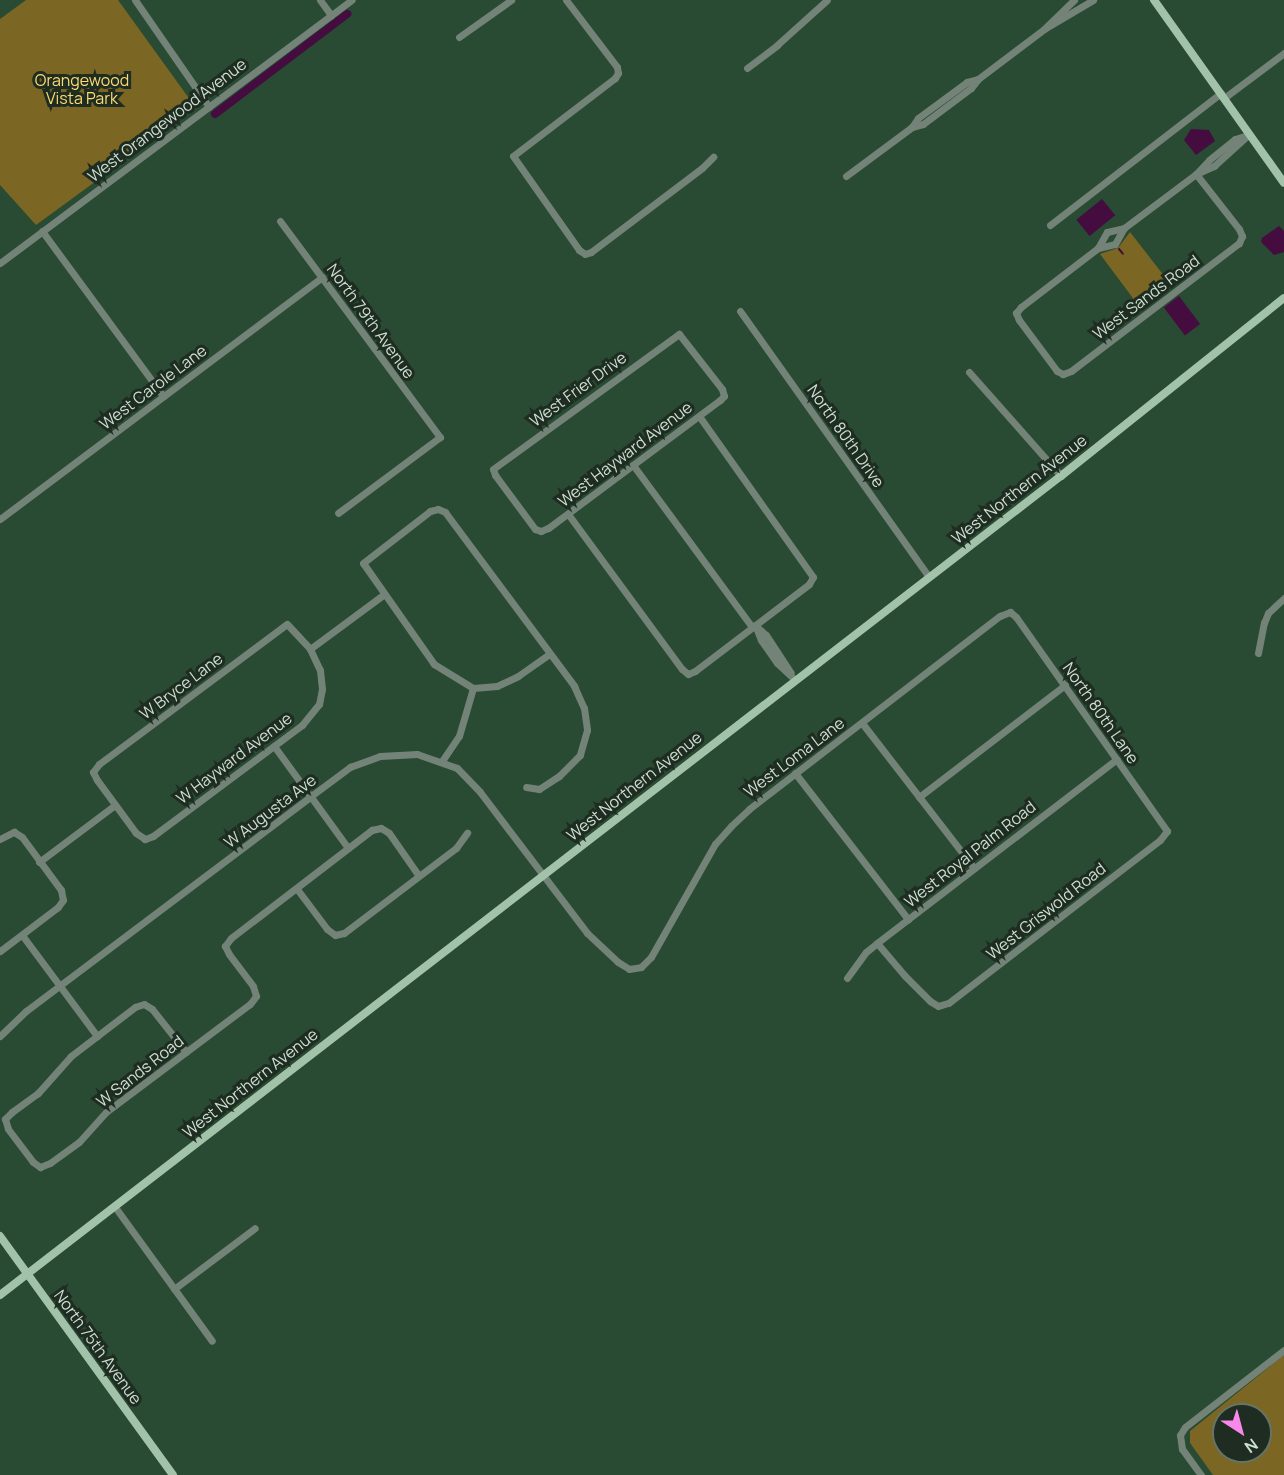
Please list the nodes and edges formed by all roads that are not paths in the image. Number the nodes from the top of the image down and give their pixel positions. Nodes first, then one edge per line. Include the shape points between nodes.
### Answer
1 (135, 0) edge
2 (320, 0) edge
3 (351, 0) edge
4 (510, 0) edge
5 (566, 0) edge
6 (827, 0) edge
7 (1074, 0) edge
8 (1093, 0) edge
9 (1154, 0) edge
10 (331, 15) junction
11 (1044, 29) junction
12 (459, 37) dead end
13 (1284, 53) edge
14 (747, 68) dead end
15 (1222, 95) junction
16 (209, 106) junction
17 (1249, 134) junction
18 (713, 157) dead end
19 (1196, 174) junction
20 (846, 176) dead end
21 (1284, 183) edge
22 (280, 221) dead end
23 (1050, 225) dead end
24 (1124, 228) junction
25 (42, 231) junction
26 (1098, 248) junction
27 (0, 263) edge
28 (322, 277) junction
29 (1284, 298) edge
30 (740, 311) dead end
31 (679, 334) joint
32 (969, 372) dead end
33 (163, 396) junction
34 (699, 416) junction
35 (633, 465) junction
36 (1061, 476) junction
37 (338, 513) dead end
38 (568, 514) junction
39 (0, 519) edge
40 (541, 531) joint
41 (929, 577) junction
42 (383, 595) junction
43 (1284, 598) edge
44 (1010, 612) joint
45 (288, 624) joint
46 (753, 626) junction
47 (310, 649) junction
48 (1258, 653) dead end
49 (549, 654) junction
50 (795, 680) junction
51 (1065, 685) junction
52 (473, 688) junction
53 (862, 723) junction
54 (274, 746) junction
55 (1117, 759) junction
56 (442, 761) junction
57 (795, 774) junction
58 (526, 787) dead end
59 (311, 796) junction
60 (919, 797) junction
61 (115, 805) junction
62 (1167, 831) joint
63 (467, 833) dead end
64 (0, 839) edge
65 (348, 848) junction
66 (39, 862) junction
67 (974, 868) junction
68 (544, 875) junction
69 (419, 876) junction
70 (297, 889) junction
71 (908, 919) junction
72 (22, 935) junction
73 (877, 943) junction
74 (0, 951) edge
75 (847, 978) dead end
76 (58, 986) junction
77 (0, 1036) edge
78 (97, 1036) junction
79 (186, 1052) junction
80 (115, 1207) junction
81 (255, 1228) dead end
82 (0, 1236) edge
83 (27, 1275) junction
84 (174, 1289) junction
85 (0, 1295) edge
86 (212, 1341) dead end
87 (1284, 1350) edge
88 (173, 1475) edge
89 (1201, 1475) edge

1 - 16 street
2 - 10 street
3 - 10 street, West Orangewood Avenue
4 - 12 street
5 - 18 street via 618,73 513,156 579,250 591,252
6 - 14 street
7 - 11 street
8 - 11 street
9 - 15 main road
10 - 16 street, West Orangewood Avenue
11 - 20 street via 923,124 912,127
13 - 15 street
15 - 17 main road
15 - 23 street
16 - 25 street, West Orangewood Avenue
17 - 19 street
17 - 21 main road
19 - 24 street
19 - 26 street, West Sands Road via 1242,237 1239,243 1063,374 1016,312
22 - 28 street, North 79th Avenue
24 - 26 street via 1115,244
24 - 26 street via 1107,232
25 - 27 street, West Orangewood Avenue
25 - 33 street
28 - 33 street, West Carole Lane
28 - 37 street, North 79th Avenue via 440,437
29 - 36 main road, West Northern Avenue
30 - 41 street, North 80th Drive
31 - 34 street, West Hayward Avenue via 724,396
31 - 40 street, West Frier Drive via 493,469 534,529
32 - 36 street
33 - 39 street, West Carole Lane
34 - 35 street, West Hayward Avenue
34 - 46 street via 813,577
35 - 38 street, West Hayward Avenue
35 - 46 street
36 - 41 main road, West Northern Avenue
38 - 40 street, West Hayward Avenue
38 - 46 street via 688,674
41 - 50 main road, West Northern Avenue
42 - 47 street
42 - 49 street via 363,563 430,511 438,509 445,512
42 - 52 street via 434,664
43 - 48 street via 1263,623
44 - 51 street, North 80th Lane
44 - 53 street, West Loma Lane
45 - 47 street, W Hayward Avenue
45 - 61 street, W Bryce Lane via 99,764 93,772
46 - 50 street
47 - 54 street, W Hayward Avenue via 320,670 319,705 302,726
49 - 52 street via 497,686
49 - 58 street via 574,686 584,708 587,730 579,755 559,776 539,789
50 - 68 main road, West Northern Avenue
51 - 55 street, North 80th Lane
51 - 60 street
52 - 56 street via 459,736
53 - 57 street, West Loma Lane
53 - 60 street
54 - 59 street
54 - 61 street, W Hayward Avenue via 153,836 144,839 136,833
55 - 62 street, North 80th Lane
55 - 67 street, West Royal Palm Road
56 - 59 street, W Augusta Ave via 417,754 380,756 350,767
56 - 68 street via 457,768 480,792
57 - 68 street, West Loma Lane via 748,809 715,844 641,968 630,969 603,950
57 - 71 street
59 - 65 street
59 - 76 street, W Augusta Ave
60 - 67 street
61 - 66 street
62 - 73 street, West Griswold Road via 948,1003 938,1006
63 - 69 street via 456,848
64 - 66 street via 14,832
65 - 69 street via 381,828 389,833
65 - 70 street
66 - 72 street via 61,890 63,900
67 - 71 street, West Royal Palm Road
68 - 80 main road, West Northern Avenue
69 - 70 street via 344,933 335,935
70 - 79 street, W Sands Road via 225,946 256,996 250,1005
71 - 73 street, West Royal Palm Road
72 - 74 street
72 - 76 street
73 - 75 street, West Royal Palm Road
76 - 77 street, W Augusta Ave
76 - 78 street
78 - 79 street via 144,1004
78 - 79 street, W Sands Road via 5,1119 8,1129 40,1167 79,1142 106,1112
80 - 83 main road, West Northern Avenue
80 - 84 street
81 - 84 street
82 - 83 main road, North 75th Avenue
83 - 85 main road, West Northern Avenue
83 - 88 main road, North 75th Avenue
84 - 86 street
87 - 89 street via 1195,1418 1180,1435 1182,1449

